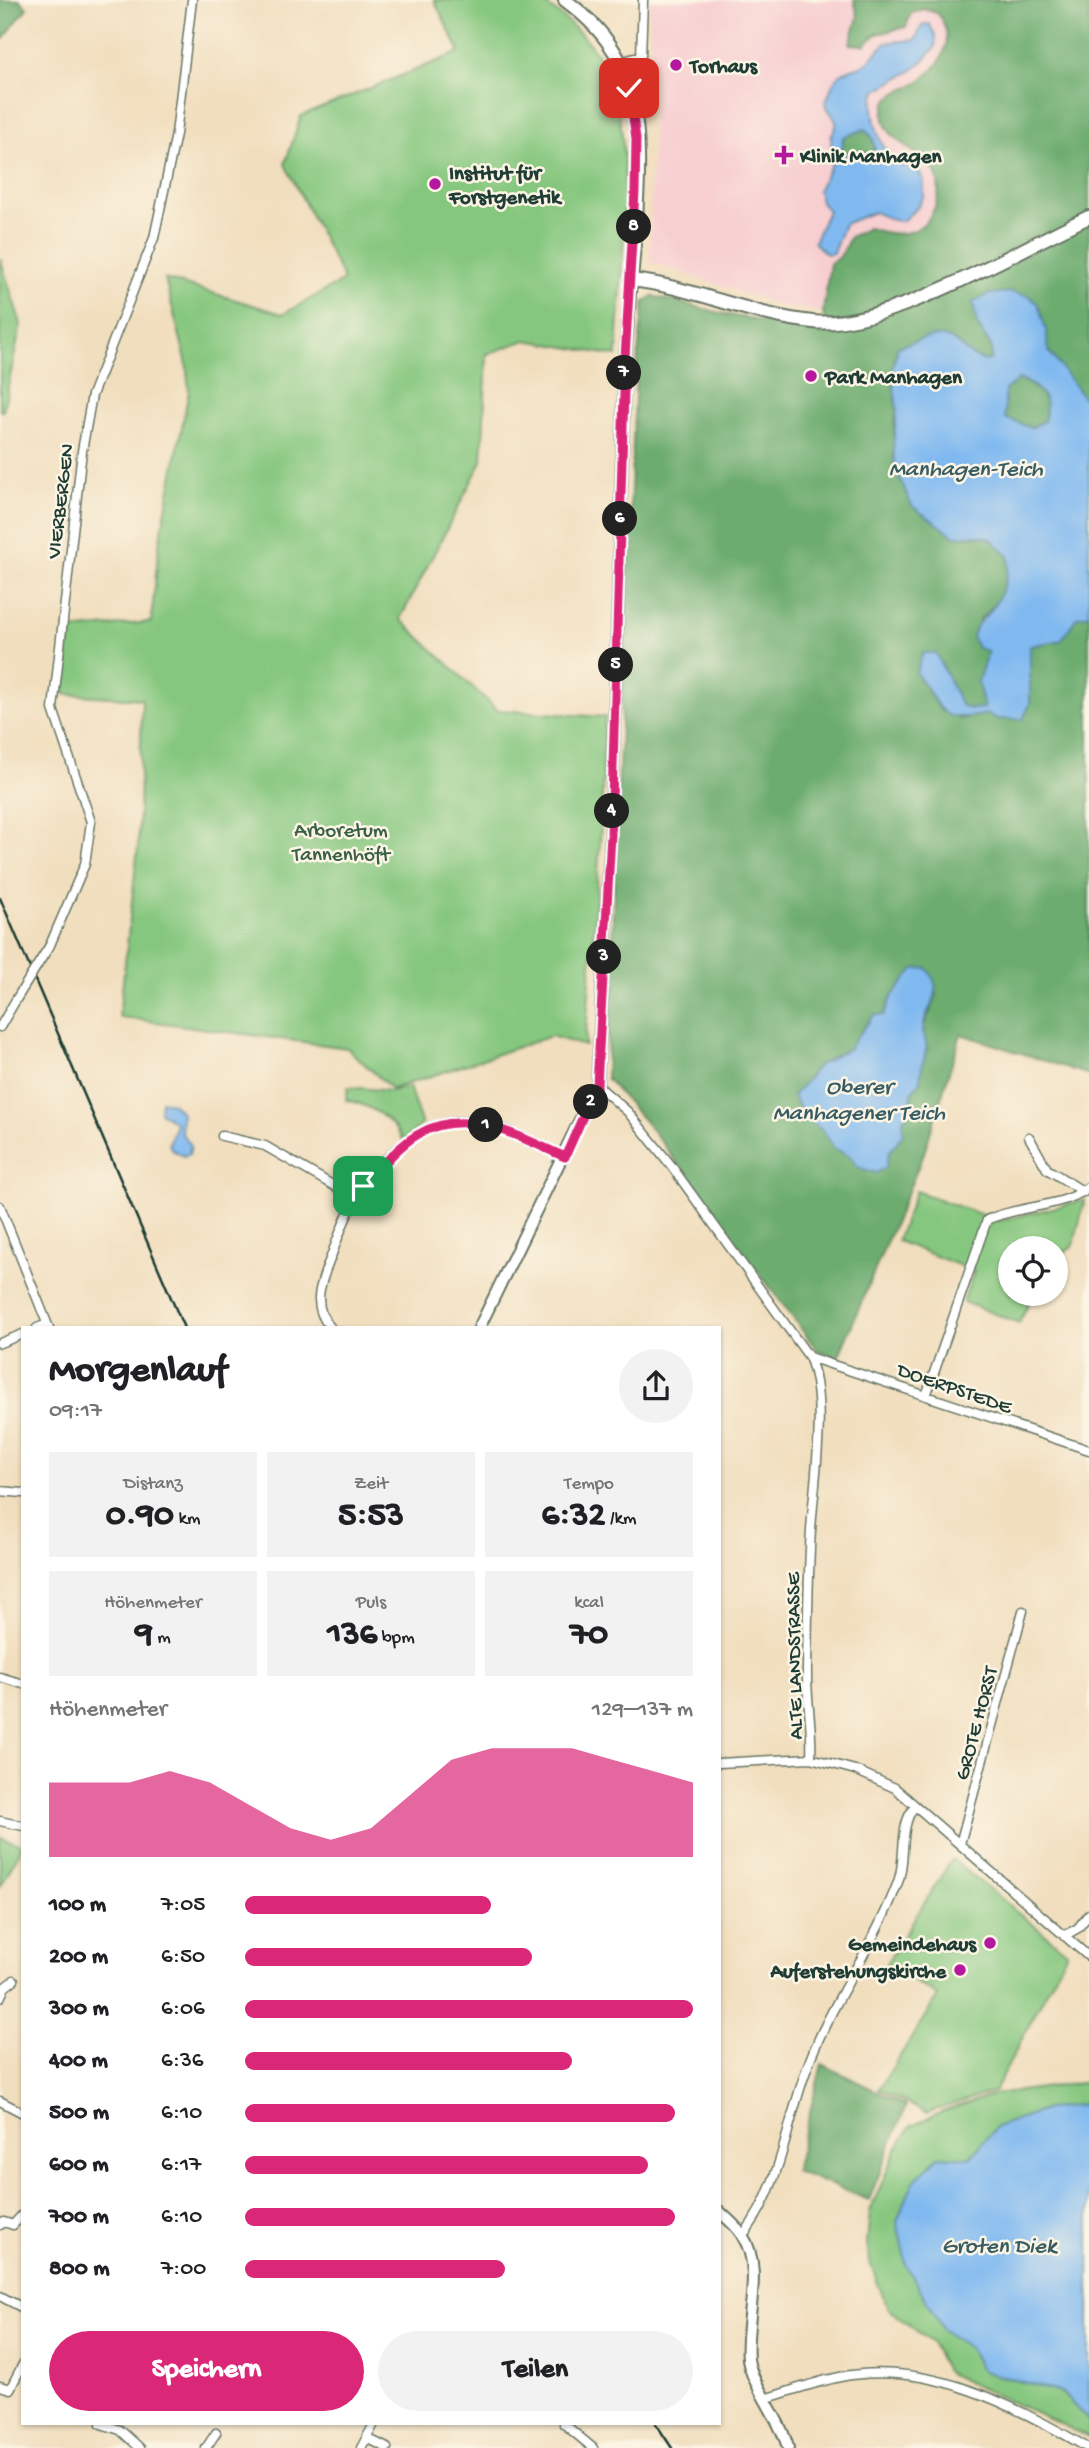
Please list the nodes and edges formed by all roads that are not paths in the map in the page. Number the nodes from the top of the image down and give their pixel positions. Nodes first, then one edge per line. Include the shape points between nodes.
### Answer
1 (192, 0) edge
2 (565, 0) edge
3 (643, 0) edge
4 (621, 62) junction
5 (1089, 218) edge
6 (631, 280) junction
7 (0, 1027) edge
8 (597, 1085) junction
9 (222, 1136) dead end
10 (1029, 1137) dead end
11 (565, 1157) junction
12 (1086, 1189) edge
13 (355, 1198) junction
14 (0, 1206) edge
15 (48, 1326) edge
16 (330, 1326) edge
17 (480, 1326) edge
18 (21, 1335) edge
19 (0, 1343) edge
20 (809, 1357) junction
21 (926, 1396) junction
22 (1089, 1450) edge
23 (0, 1491) edge
24 (21, 1493) edge
25 (1023, 1611) dead end
26 (0, 1677) edge
27 (21, 1683) edge
28 (810, 1758) junction
29 (721, 1763) edge
30 (915, 1806) junction
31 (0, 1821) edge
32 (21, 1826) edge
33 (960, 1844) junction
34 (1089, 1914) edge
35 (1064, 1936) junction
36 (1089, 1958) edge
37 (14, 1980) dead end
38 (0, 1998) edge
39 (0, 2101) edge
40 (21, 2112) edge
41 (721, 2213) edge
42 (21, 2216) edge
43 (0, 2225) edge
44 (743, 2235) junction
45 (0, 2296) edge
46 (21, 2307) edge
47 (21, 2369) edge
48 (0, 2386) edge
49 (767, 2398) junction
50 (104, 2425) edge
51 (374, 2425) edge
52 (565, 2425) edge
53 (216, 2433) dead end
54 (367, 2438) junction
55 (141, 2448) edge
56 (206, 2448) edge
57 (361, 2448) edge
58 (387, 2448) edge
59 (593, 2448) edge
60 (788, 2448) edge
61 (1088, 2448) edge

1 - 7 street, VIERBERGEN, bridge via 176,134 154,238 92,395 82,451 53,709 92,822 85,864 50,945
2 - 4 main road via 592,22
3 - 4 street via 641,56
4 - 6 main road via 636,139
5 - 6 main road via 914,302 852,322 798,320
6 - 8 street
8 - 11 street
8 - 20 street, ALTE LANDSTRASSE via 628,1112 670,1164
9 - 13 street via 265,1146
10 - 12 street via 1047,1169
11 - 13 street via 490,1125 454,1122 411,1140
11 - 17 street
12 - 21 street via 987,1220
13 - 16 street via 319,1290 319,1307
14 - 15 street
18 - 19 street
20 - 21 street, DOERPSTEDE
20 - 28 street, ALTE LANDSTRASSE via 817,1376 819,1408 809,1571
21 - 22 street, DOERPSTEDE
23 - 24 street
25 - 33 street, GROTE HORST
26 - 27 street
28 - 29 street
28 - 30 street, ALTE LANDSTRASSE via 878,1779
30 - 33 street, ALTE LANDSTRASSE
30 - 44 street via 907,1816 898,1884 807,2067 772,2186
31 - 32 street
33 - 35 street, ALTE LANDSTRASSE
34 - 35 street
35 - 36 street, ALTE LANDSTRASSE
37 - 38 street
39 - 40 street
41 - 44 street
42 - 43 street via 13,2225
44 - 49 street via 751,2273 748,2361
45 - 46 street
47 - 48 street via 10,2389
49 - 60 street
49 - 61 street via 841,2377 920,2376 1010,2407
50 - 55 street via 120,2430
51 - 54 street
52 - 59 street
53 - 56 street
54 - 57 street
54 - 58 street

